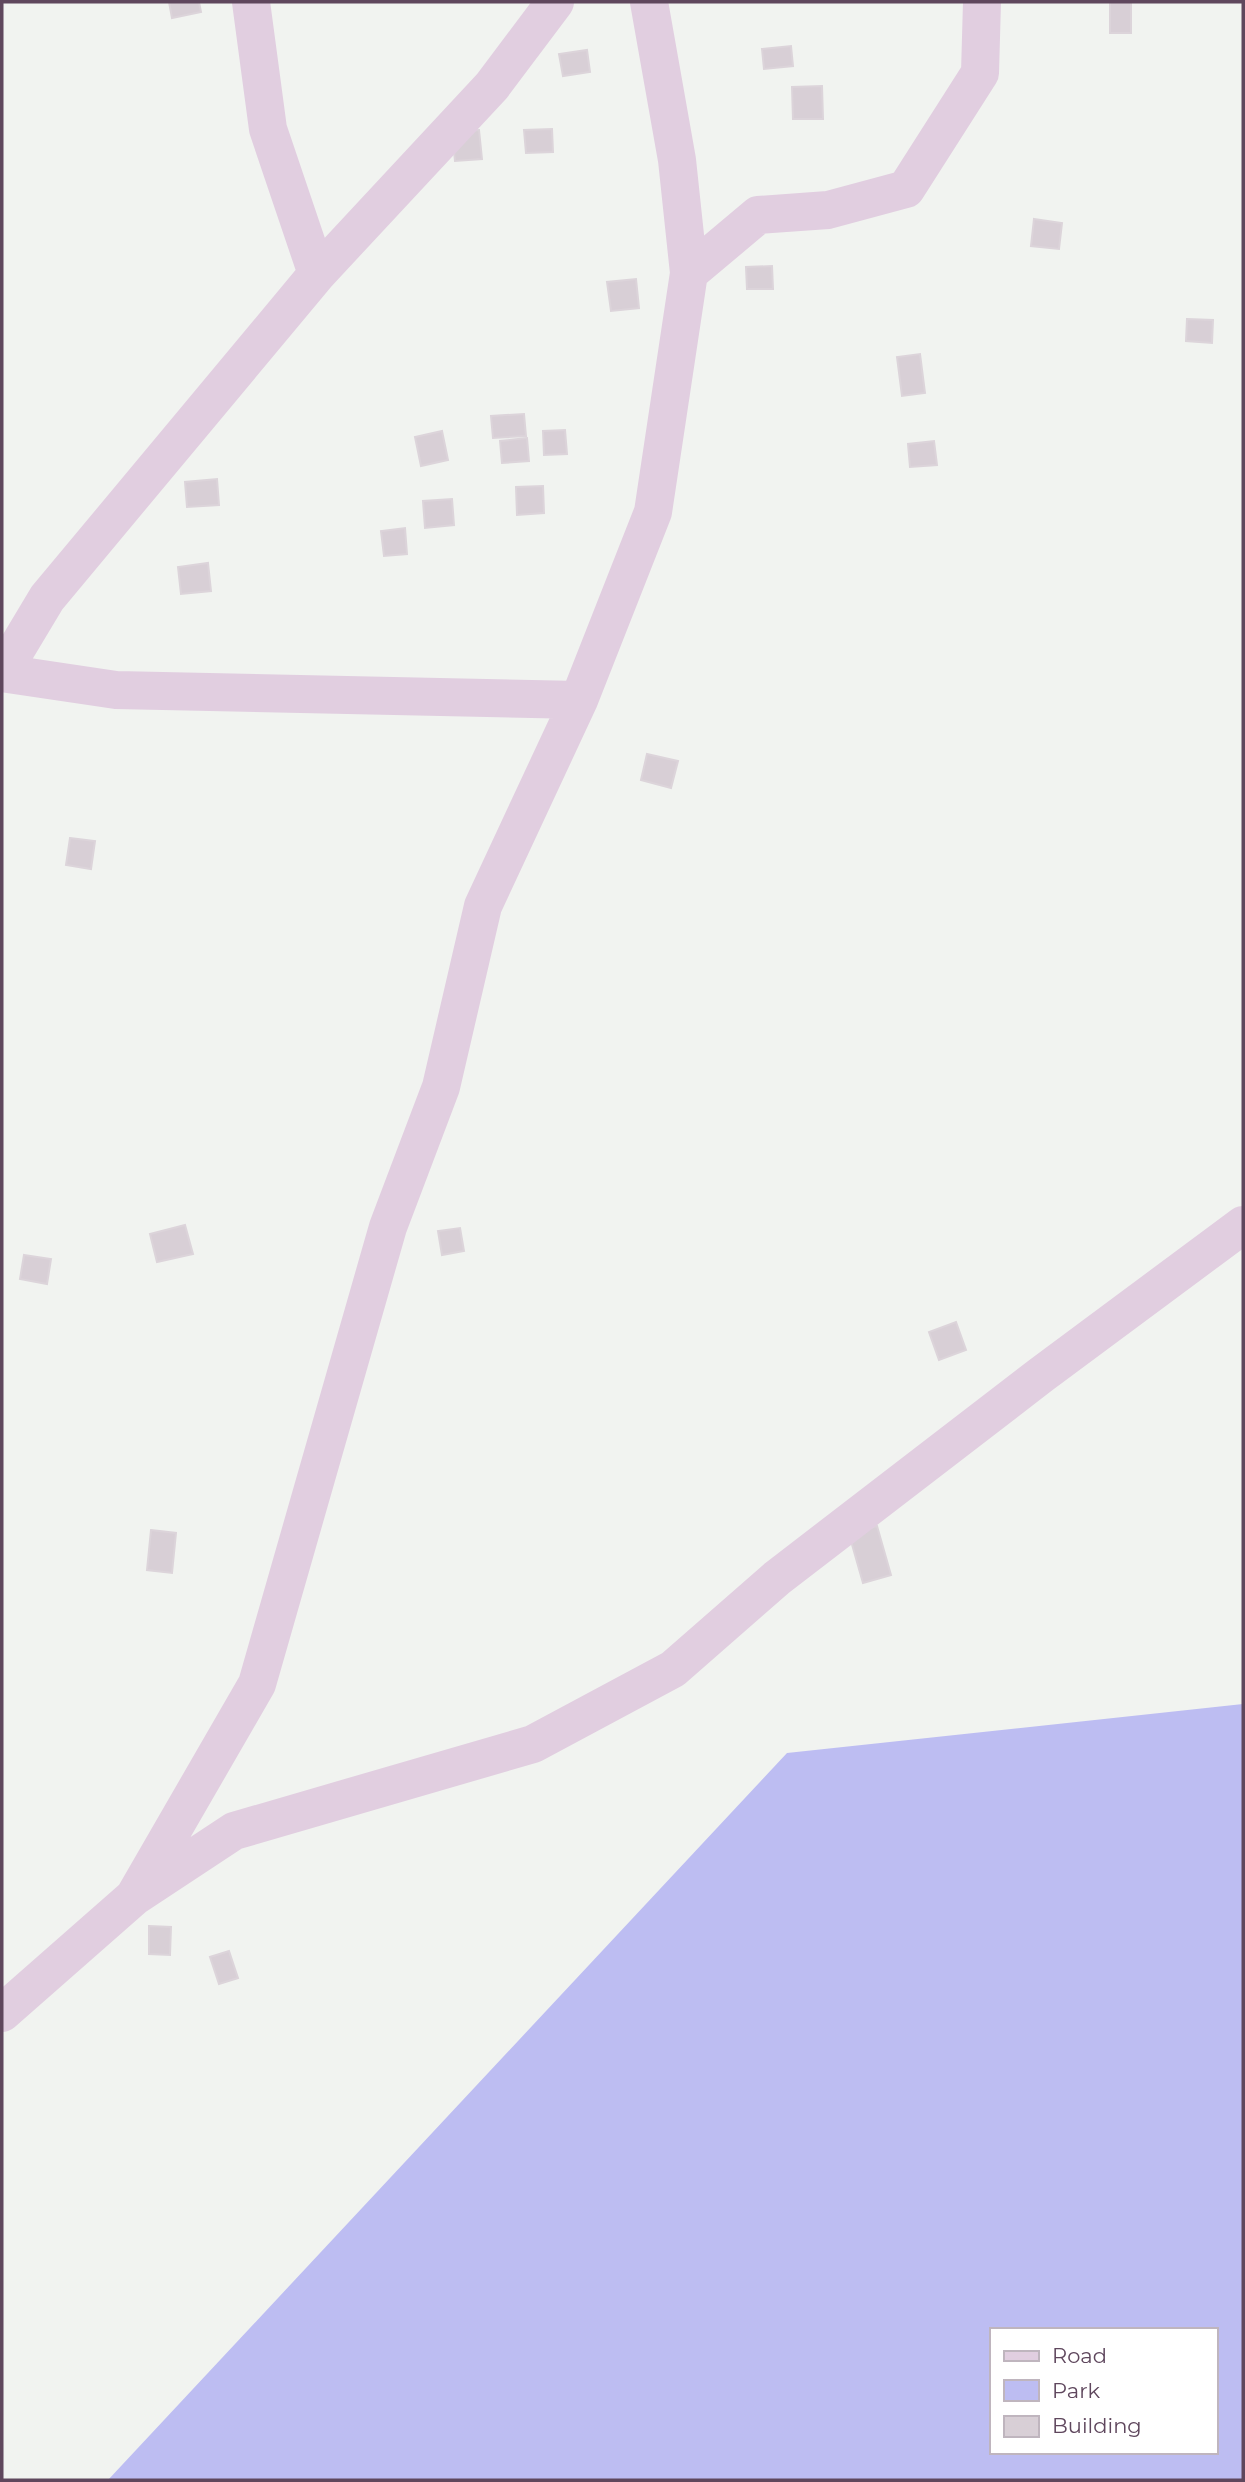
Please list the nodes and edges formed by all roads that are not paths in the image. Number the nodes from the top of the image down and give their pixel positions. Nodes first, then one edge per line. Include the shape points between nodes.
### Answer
1 (251, 2) edge
2 (555, 2) edge
3 (649, 2) edge
4 (982, 2) edge
5 (689, 273) junction
6 (317, 274) junction
7 (2, 673) edge
8 (579, 699) junction
9 (1243, 1225) edge
10 (134, 1897) junction
11 (2, 2013) edge

1 - 6 street via 268,129
2 - 6 street via 492,86
3 - 5 street via 677,160
4 - 5 street via 979,73 906,189 828,210 758,215
5 - 8 street via 653,512
6 - 7 street via 47,598
7 - 8 street via 116,690
8 - 10 street via 483,906 441,1087 388,1227 257,1684
9 - 10 street via 778,1578 673,1669 533,1744 234,1830
10 - 11 street

